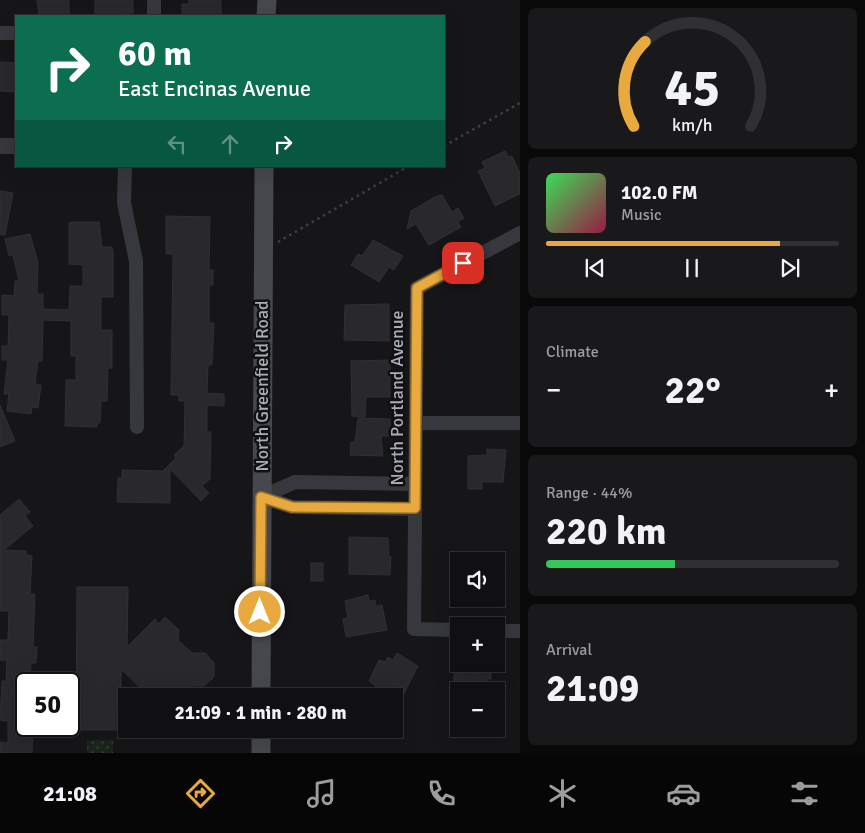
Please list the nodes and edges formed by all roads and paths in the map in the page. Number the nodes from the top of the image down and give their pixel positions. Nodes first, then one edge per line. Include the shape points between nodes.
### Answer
1 (154, 0) edge
2 (266, 0) edge
3 (154, 15) edge
4 (266, 15) edge
5 (0, 33) edge
6 (15, 33) edge
7 (520, 102) edge
8 (445, 145) edge
9 (0, 146) edge
10 (15, 146) edge
11 (124, 167) edge
12 (264, 167) edge
13 (407, 167) edge
14 (520, 233) edge
15 (263, 250) junction
16 (416, 422) junction
17 (520, 423) edge
18 (136, 427) dead end
19 (415, 484) junction
20 (261, 497) junction
21 (415, 508) junction
22 (450, 630) edge
23 (505, 631) edge
24 (520, 631) edge
25 (260, 688) edge
26 (261, 738) edge
27 (261, 753) edge

1 - 3 street
2 - 4 main road
5 - 6 street
7 - 8 path
9 - 10 street
11 - 18 street via 124,203 136,261
12 - 15 main road, North Greenfield Road
13 - 15 path
14 - 16 street, North Portland Avenue via 417,288
15 - 20 main road, North Greenfield Road
16 - 17 street
16 - 19 street, North Portland Avenue
19 - 20 street via 294,482
19 - 21 street, North Portland Avenue
20 - 21 street via 292,507
20 - 25 main road, North Greenfield Road
21 - 22 street, North Portland Avenue via 414,629
23 - 24 street
26 - 27 main road

